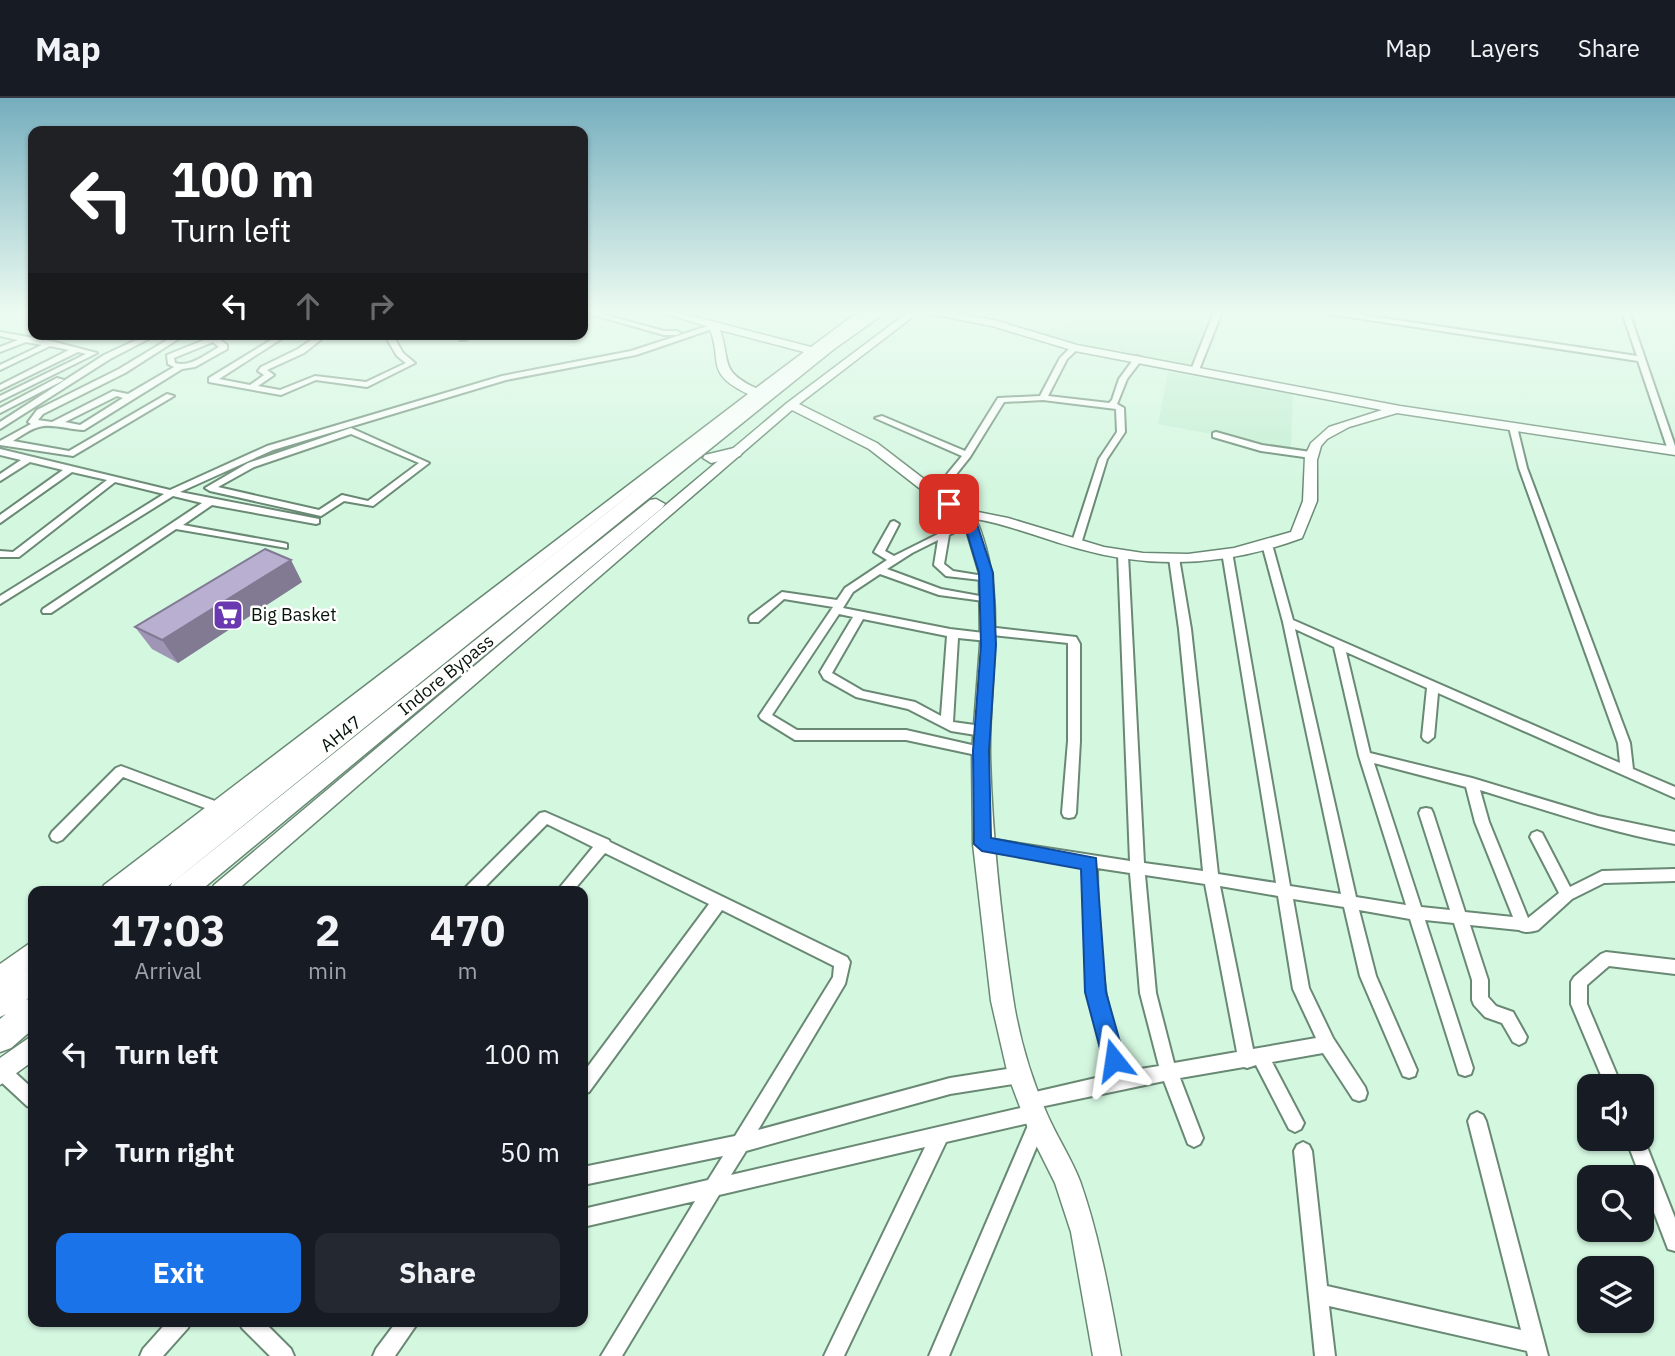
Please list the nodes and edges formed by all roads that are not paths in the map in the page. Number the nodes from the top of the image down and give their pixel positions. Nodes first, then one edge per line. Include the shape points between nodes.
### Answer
1 (35, 371) edge
2 (57, 371) edge
3 (80, 371) edge
4 (87, 371) edge
5 (122, 371) edge
6 (174, 371) edge
7 (227, 371) edge
8 (263, 371) edge
9 (396, 371) edge
10 (546, 371) edge
11 (724, 371) edge
12 (791, 371) edge
13 (799, 371) edge
14 (810, 371) edge
15 (833, 371) edge
16 (1058, 371) edge
17 (1129, 371) edge
18 (1199, 371) edge
19 (1645, 371) edge
20 (0, 381) edge
21 (10, 383) junction
22 (0, 388) edge
23 (250, 388) junction
24 (129, 397) junction
25 (170, 397) dead end
26 (1044, 398) junction
27 (0, 399) edge
28 (759, 404) junction
29 (791, 405) junction
30 (1111, 405) junction
31 (1400, 410) junction
32 (0, 411) edge
33 (19, 415) junction
34 (879, 418) dead end
35 (57, 423) junction
36 (37, 424) junction
37 (0, 426) edge
38 (1513, 427) junction
39 (1216, 435) dead end
40 (300, 442) junction
41 (3, 443) edge
42 (699, 451) junction
43 (1674, 451) edge
44 (0, 452) edge
45 (734, 453) junction
46 (967, 455) junction
47 (1311, 455) junction
48 (250, 457) junction
49 (29, 458) junction
50 (260, 462) junction
51 (71, 468) junction
52 (671, 472) joint
53 (0, 478) edge
54 (115, 478) junction
55 (173, 492) junction
56 (935, 495) junction
57 (209, 502) junction
58 (966, 517) junction
59 (0, 520) edge
60 (316, 522) dead end
61 (894, 524) dead end
62 (174, 526) junction
63 (944, 534) junction
64 (1077, 542) junction
65 (283, 546) dead end
66 (1268, 548) junction
67 (1227, 552) junction
68 (0, 554) edge
69 (1123, 555) junction
70 (1174, 558) junction
71 (894, 560) junction
72 (879, 570) junction
73 (986, 579) junction
74 (987, 600) junction
75 (0, 601) edge
76 (837, 607) junction
77 (47, 611) dead end
78 (860, 615) junction
79 (754, 619) dead end
80 (1288, 622) junction
81 (953, 634) junction
82 (988, 634) junction
83 (1339, 645) junction
84 (1433, 688) junction
85 (947, 724) junction
86 (982, 731) junction
87 (1428, 737) dead end
88 (981, 751) junction
89 (1365, 756) junction
90 (1627, 772) junction
91 (1472, 783) junction
92 (1675, 793) edge
93 (218, 808) junction
94 (1069, 813) dead end
95 (1426, 813) dead end
96 (57, 836) dead end
97 (1538, 837) dead end
98 (1675, 838) edge
99 (604, 844) junction
100 (982, 844) junction
101 (1090, 863) junction
102 (1137, 867) junction
103 (1675, 875) edge
104 (1211, 877) junction
105 (117, 886) edge
106 (148, 886) edge
107 (187, 886) edge
108 (226, 886) edge
109 (476, 886) edge
110 (568, 886) edge
111 (1284, 891) junction
112 (1567, 895) junction
113 (720, 901) junction
114 (1350, 903) junction
115 (1414, 913) junction
116 (1459, 919) junction
117 (1524, 926) junction
118 (28, 955) edge
119 (1675, 967) edge
120 (0, 977) edge
121 (28, 981) edge
122 (0, 1003) edge
123 (28, 1014) edge
124 (1519, 1037) dead end
125 (0, 1038) edge
126 (1327, 1044) junction
127 (28, 1050) edge
128 (1254, 1059) junction
129 (1465, 1068) dead end
130 (1168, 1070) junction
131 (1409, 1070) dead end
132 (1, 1072) edge
133 (1608, 1074) edge
134 (1020, 1075) junction
135 (588, 1079) edge
136 (1124, 1080) junction
137 (1359, 1093) dead end
138 (28, 1096) edge
139 (1034, 1112) junction
140 (1477, 1121) dead end
141 (1295, 1123) dead end
142 (940, 1135) junction
143 (1194, 1138) dead end
144 (738, 1144) junction
145 (1303, 1151) dead end
146 (1640, 1151) edge
147 (588, 1175) edge
148 (714, 1186) junction
149 (588, 1218) edge
150 (1675, 1242) edge
151 (1319, 1294) junction
152 (176, 1327) edge
153 (255, 1327) edge
154 (405, 1327) edge
155 (1536, 1350) edge
156 (150, 1356) edge
157 (285, 1356) edge
158 (383, 1356) edge
159 (611, 1356) edge
160 (834, 1356) edge
161 (939, 1356) edge
162 (1107, 1356) edge
163 (1325, 1356) edge

1 - 21 street
2 - 27 street
3 - 32 street
4 - 33 street
5 - 36 street via 40,412 31,419
6 - 24 street
7 - 23 street via 212,380
8 - 23 street via 270,375
9 - 23 street via 367,385 315,378 281,393
10 - 40 street
11 - 28 street
12 - 28 street
13 - 28 highway
14 - 28 highway
15 - 29 street
16 - 26 street
17 - 30 street
18 - 31 street
19 - 43 street
20 - 21 street
21 - 22 street
24 - 35 street via 117,393
24 - 35 street via 81,428
25 - 41 street via 70,454
26 - 30 street
26 - 46 street via 1001,400
28 - 42 highway
29 - 45 street
29 - 56 street via 873,446
30 - 64 street via 1119,407 1121,432 1103,459
31 - 38 street
31 - 47 street via 1346,423 1318,441
32 - 33 street
33 - 37 street
34 - 46 street
35 - 36 street
36 - 41 street
38 - 43 street
38 - 90 street via 1523,468 1624,743
39 - 47 street
40 - 48 street
40 - 50 street
40 - 50 street via 351,431 425,463 370,504 342,498 321,513 210,488
42 - 45 highway
42 - 52 highway
42 - 93 street
42 - 107 highway, Indore Bypass
44 - 49 street
45 - 108 street
46 - 56 street
47 - 66 street via 1312,488 1297,536
48 - 50 street
48 - 55 street
49 - 51 street
49 - 53 street
51 - 54 street
51 - 59 street
52 - 106 highway, AH47
54 - 55 street
54 - 68 street via 15,555
55 - 57 street
55 - 75 street
56 - 58 street
57 - 60 street
57 - 62 street
58 - 63 street
58 - 64 street via 988,516
58 - 73 street
61 - 71 street via 879,552
62 - 65 street
62 - 77 street
63 - 71 street
63 - 73 street via 939,565 950,574
64 - 69 street
66 - 67 street
66 - 80 street
67 - 70 street
67 - 111 street
69 - 70 street
69 - 102 street
70 - 104 street
71 - 72 street
72 - 74 street via 939,592
72 - 76 street via 849,590
73 - 74 street
74 - 82 street
76 - 78 street
76 - 79 street via 782,595
76 - 88 street via 765,716 795,735 906,735
78 - 81 street
78 - 85 street via 826,672 828,676 860,694 911,705
80 - 83 street
80 - 114 street
81 - 82 street
81 - 85 street
82 - 86 street
82 - 94 street via 1072,640 1074,644
83 - 84 street
83 - 89 street
84 - 87 street
84 - 90 street
85 - 86 street
86 - 88 street
88 - 100 street
89 - 91 street
89 - 115 street
90 - 92 street
91 - 98 street via 1556,811
91 - 117 street via 1482,822
93 - 96 street via 121,771
93 - 105 street
95 - 116 street
97 - 112 street
99 - 109 street via 545,817
99 - 110 street
99 - 113 street
100 - 101 street
100 - 134 street via 1002,1001
101 - 102 street
101 - 136 street via 1096,992
102 - 104 street
102 - 130 street via 1148,993
103 - 112 street via 1602,877
104 - 111 street
104 - 128 street
111 - 114 street
111 - 126 street via 1301,989
112 - 117 street via 1533,925
113 - 135 street
113 - 144 street via 837,958 842,969
114 - 115 street
114 - 131 street via 1368,976
115 - 116 street
115 - 129 street
116 - 117 street
116 - 124 street via 1480,980 1480,1000 1490,1012 1507,1017
118 - 120 street
119 - 133 street via 1606,959 1579,982 1578,1004
121 - 122 highway
123 - 125 highway
126 - 128 street
126 - 137 street
127 - 132 street
128 - 130 street
128 - 141 street
130 - 136 street
130 - 143 street
132 - 138 street
134 - 139 street
134 - 144 street via 950,1086
136 - 139 street
139 - 142 street
139 - 161 street
139 - 162 street via 1066,1179 1084,1232
140 - 155 street
142 - 148 street
142 - 160 street
144 - 147 street
144 - 148 street
145 - 151 street
146 - 150 street
148 - 149 street
148 - 159 street
151 - 155 street
151 - 163 street
152 - 156 street
153 - 157 street
154 - 158 street

